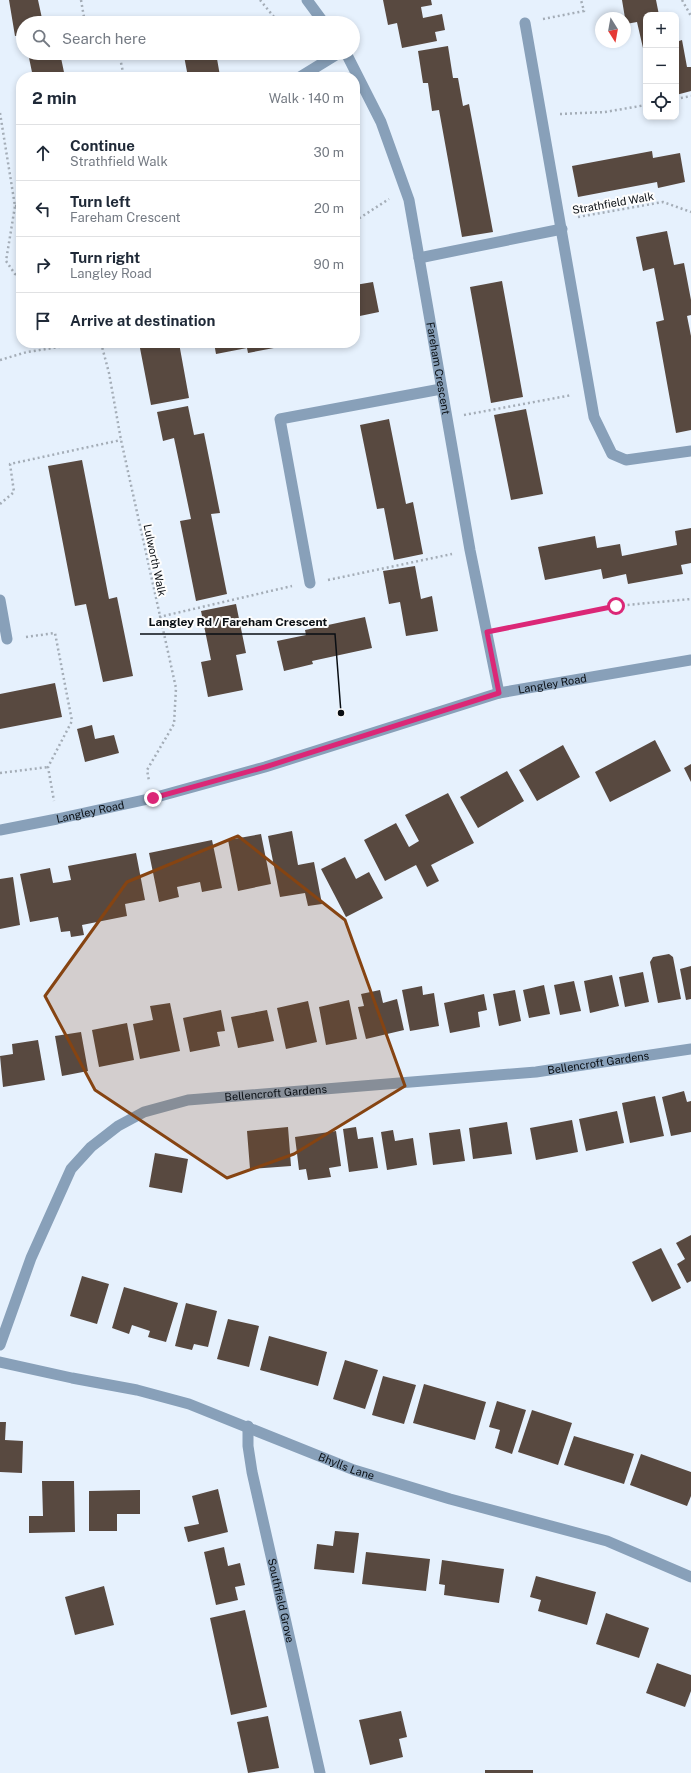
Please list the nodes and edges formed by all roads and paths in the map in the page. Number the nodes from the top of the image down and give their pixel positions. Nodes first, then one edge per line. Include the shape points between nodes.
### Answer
1 (81, 0) edge
2 (260, 0) edge
3 (307, 0) edge
4 (581, 0) edge
5 (682, 0) edge
6 (84, 16) edge
7 (273, 16) edge
8 (319, 16) edge
9 (691, 16) edge
10 (525, 23) joint
11 (120, 60) edge
12 (328, 60) edge
13 (350, 60) edge
14 (123, 72) edge
15 (308, 72) edge
16 (356, 72) edge
17 (360, 81) edge
18 (691, 96) edge
19 (679, 98) edge
20 (643, 106) edge
21 (0, 113) edge
22 (542, 115) junction
23 (406, 188) junction
24 (15, 206) joint
25 (691, 212) edge
26 (360, 218) edge
27 (561, 224) junction
28 (419, 258) junction
29 (16, 274) edge
30 (53, 348) edge
31 (102, 348) edge
32 (0, 360) edge
33 (441, 389) junction
34 (590, 391) junction
35 (446, 418) junction
36 (121, 440) junction
37 (691, 451) edge
38 (0, 504) edge
39 (310, 583) dead end
40 (691, 599) edge
41 (0, 600) edge
42 (487, 632) junction
43 (8, 639) joint
44 (691, 660) edge
45 (499, 693) junction
46 (48, 766) junction
47 (0, 773) edge
48 (153, 798) junction
49 (57, 819) junction
50 (0, 830) edge
51 (691, 1049) edge
52 (0, 1345) edge
53 (0, 1362) edge
54 (248, 1426) junction
55 (691, 1577) edge
56 (320, 1773) edge

1 - 6 path
2 - 7 path
3 - 8 street
4 - 10 path via 584,10
5 - 9 path
10 - 22 street
11 - 14 path
12 - 15 street
13 - 16 street, Fareham Crescent
17 - 23 street, Fareham Crescent via 381,122
18 - 19 path
20 - 22 path via 605,112
21 - 24 path
22 - 27 street
23 - 26 path
23 - 28 street, Fareham Crescent
24 - 29 path via 6,261
25 - 27 path, Strathfield Walk via 663,202
27 - 28 street
27 - 34 street
28 - 33 street, Fareham Crescent
30 - 32 path
31 - 36 path, Lulworth Walk
33 - 35 street, Fareham Crescent
33 - 39 street via 280,420
34 - 35 path
34 - 37 street via 594,417 612,454 626,460
35 - 42 street, Fareham Crescent
36 - 38 path via 10,464 14,492
36 - 48 path, Lulworth Walk via 176,688 174,724 147,770
40 - 42 path via 616,606
41 - 43 street
42 - 45 street, Fareham Crescent
43 - 46 path via 55,633 72,722
44 - 45 street, Langley Road
45 - 48 street, Langley Road via 265,767
46 - 47 path
46 - 49 path
48 - 49 street, Langley Road
49 - 50 street, Langley Road
51 - 52 street, Bellencroft Gardens via 536,1072 188,1100 144,1112 118,1126 91,1147 71,1169 31,1258
53 - 54 street, Bhylls Lane via 137,1390 189,1404
54 - 55 street, Bhylls Lane via 354,1470 607,1542
54 - 56 street, Southfield Grove via 252,1472

